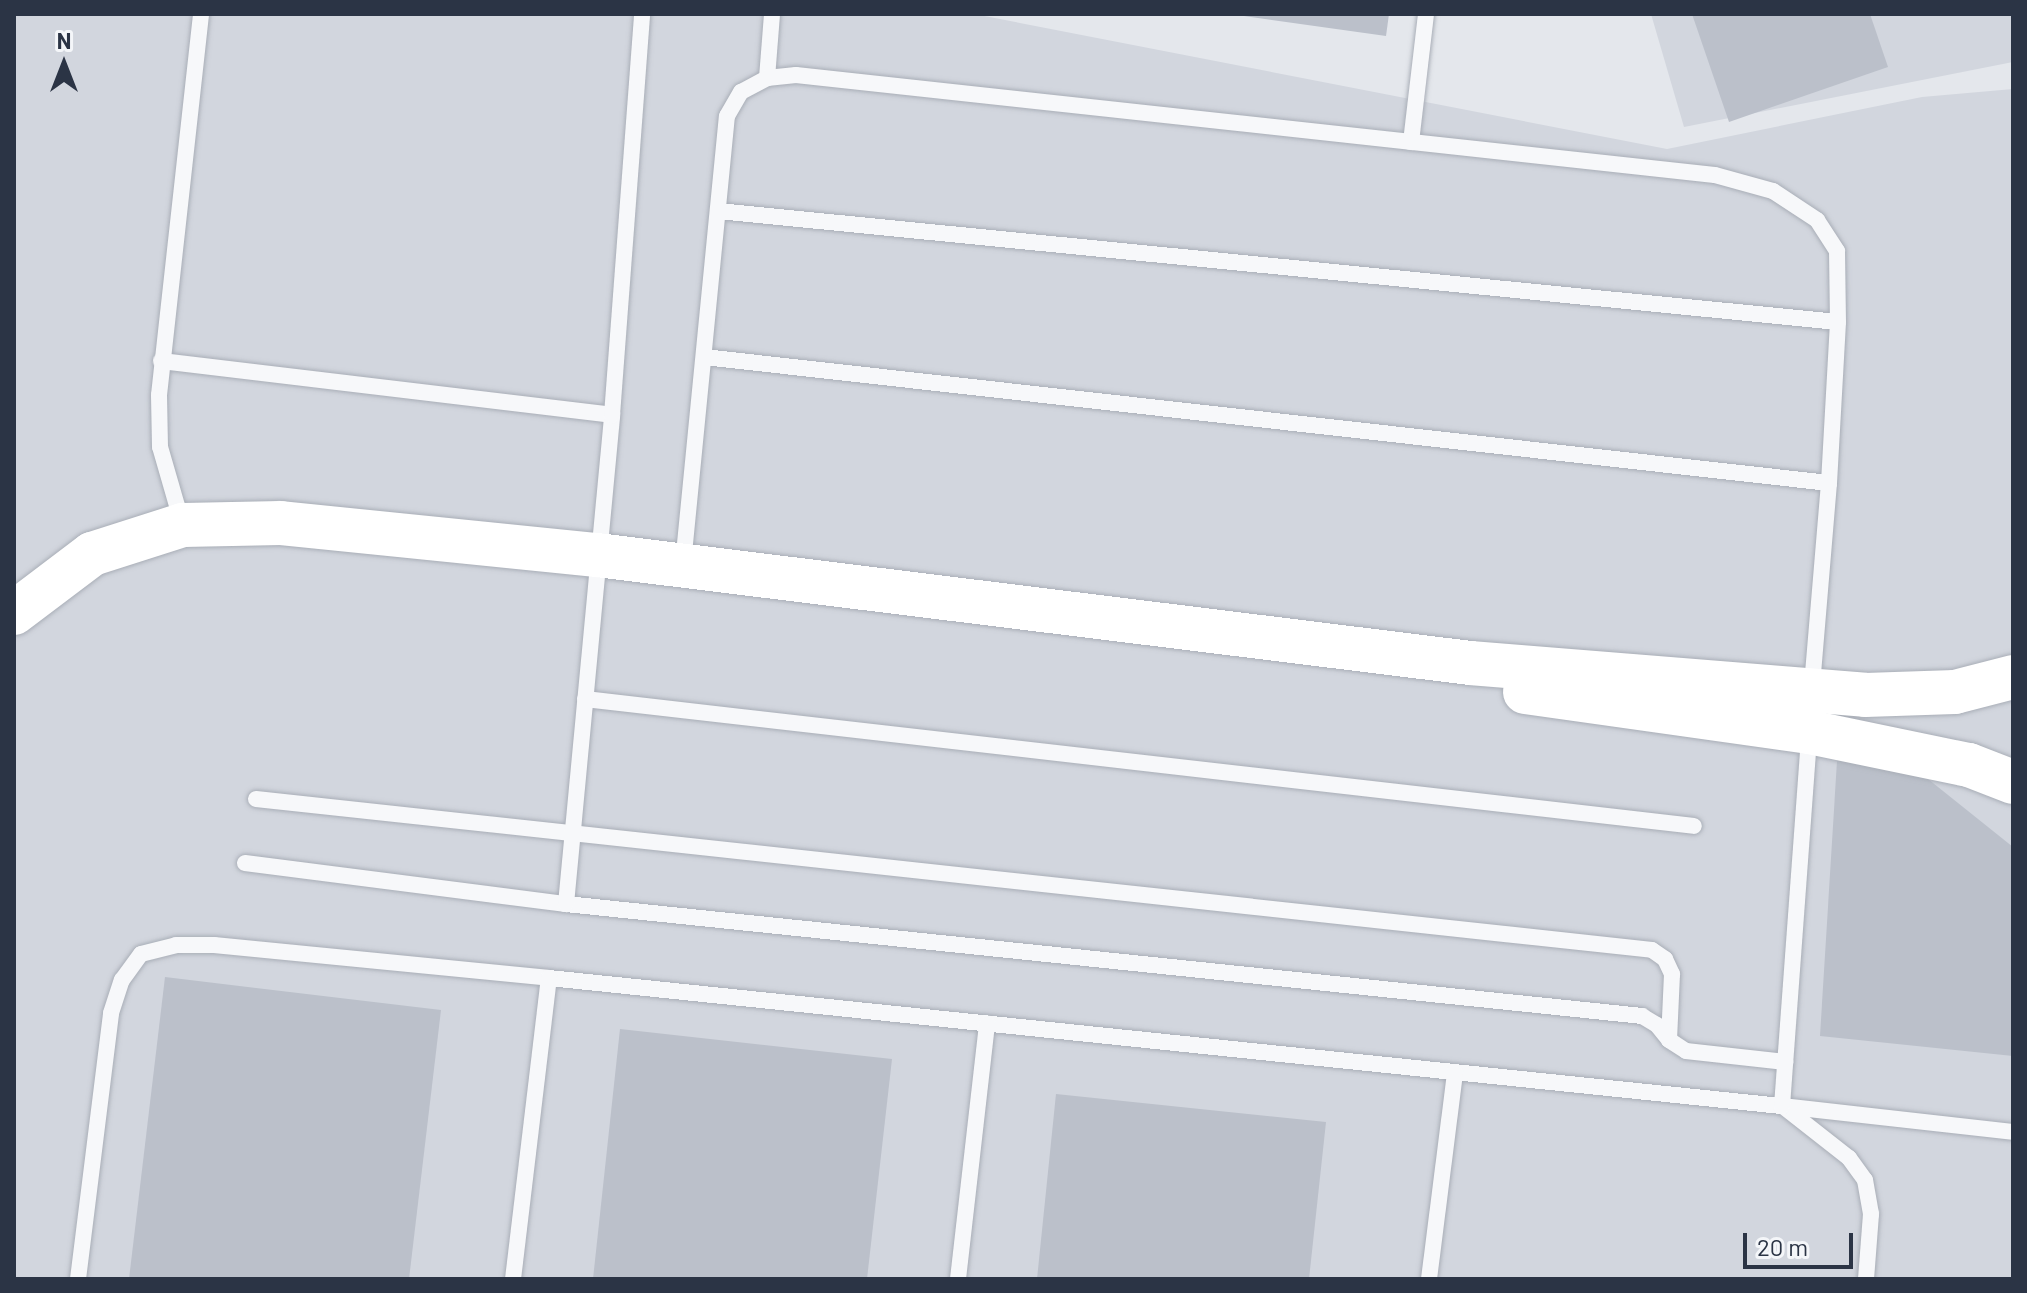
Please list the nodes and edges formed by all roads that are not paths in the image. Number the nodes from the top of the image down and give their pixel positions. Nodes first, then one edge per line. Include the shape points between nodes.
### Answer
1 (201, 14) edge
2 (642, 14) edge
3 (772, 14) edge
4 (1426, 14) edge
5 (767, 78) junction
6 (1411, 142) junction
7 (718, 211) junction
8 (1838, 322) junction
9 (704, 357) junction
10 (161, 361) junction
11 (612, 415) junction
12 (1829, 483) junction
13 (183, 525) junction
14 (597, 555) junction
15 (683, 566) junction
16 (14, 613) edge
17 (2013, 677) edge
18 (585, 699) junction
19 (1811, 711) junction
20 (2013, 782) edge
21 (256, 799) dead end
22 (1694, 826) dead end
23 (573, 835) junction
24 (245, 863) dead end
25 (566, 904) junction
26 (549, 978) junction
27 (987, 1024) junction
28 (1669, 1040) junction
29 (1785, 1062) junction
30 (1455, 1073) junction
31 (1782, 1106) junction
32 (2013, 1132) edge
33 (78, 1279) edge
34 (513, 1279) edge
35 (958, 1279) edge
36 (1429, 1279) edge
37 (1866, 1279) edge

1 - 10 lane
2 - 11 lane
3 - 5 lane
4 - 6 lane
5 - 6 lane via 796,75
5 - 7 lane via 741,92 727,116
6 - 8 lane via 1715,175 1773,191 1817,220 1837,251
7 - 8 lane
7 - 9 lane
8 - 12 lane
9 - 12 lane
9 - 15 lane
10 - 11 lane
10 - 13 lane via 160,447
11 - 14 lane
12 - 19 lane
13 - 14 street via 281,523
13 - 16 street via 92,554
14 - 15 street
14 - 18 lane
15 - 19 street via 1470,663
17 - 19 street via 1955,692 1865,695
18 - 22 lane
18 - 23 lane
19 - 20 street
19 - 29 lane
21 - 23 lane
23 - 25 lane
23 - 28 lane via 1652,950 1665,959 1672,974
24 - 25 lane
25 - 28 lane via 1642,1016
26 - 27 lane
26 - 33 lane via 214,945 176,945 141,954 122,980 111,1013
26 - 34 lane
27 - 30 lane
27 - 35 lane
28 - 29 lane via 1686,1051
29 - 31 lane
30 - 31 lane
30 - 36 lane
31 - 32 lane
31 - 37 lane via 1849,1158 1865,1180 1871,1214

